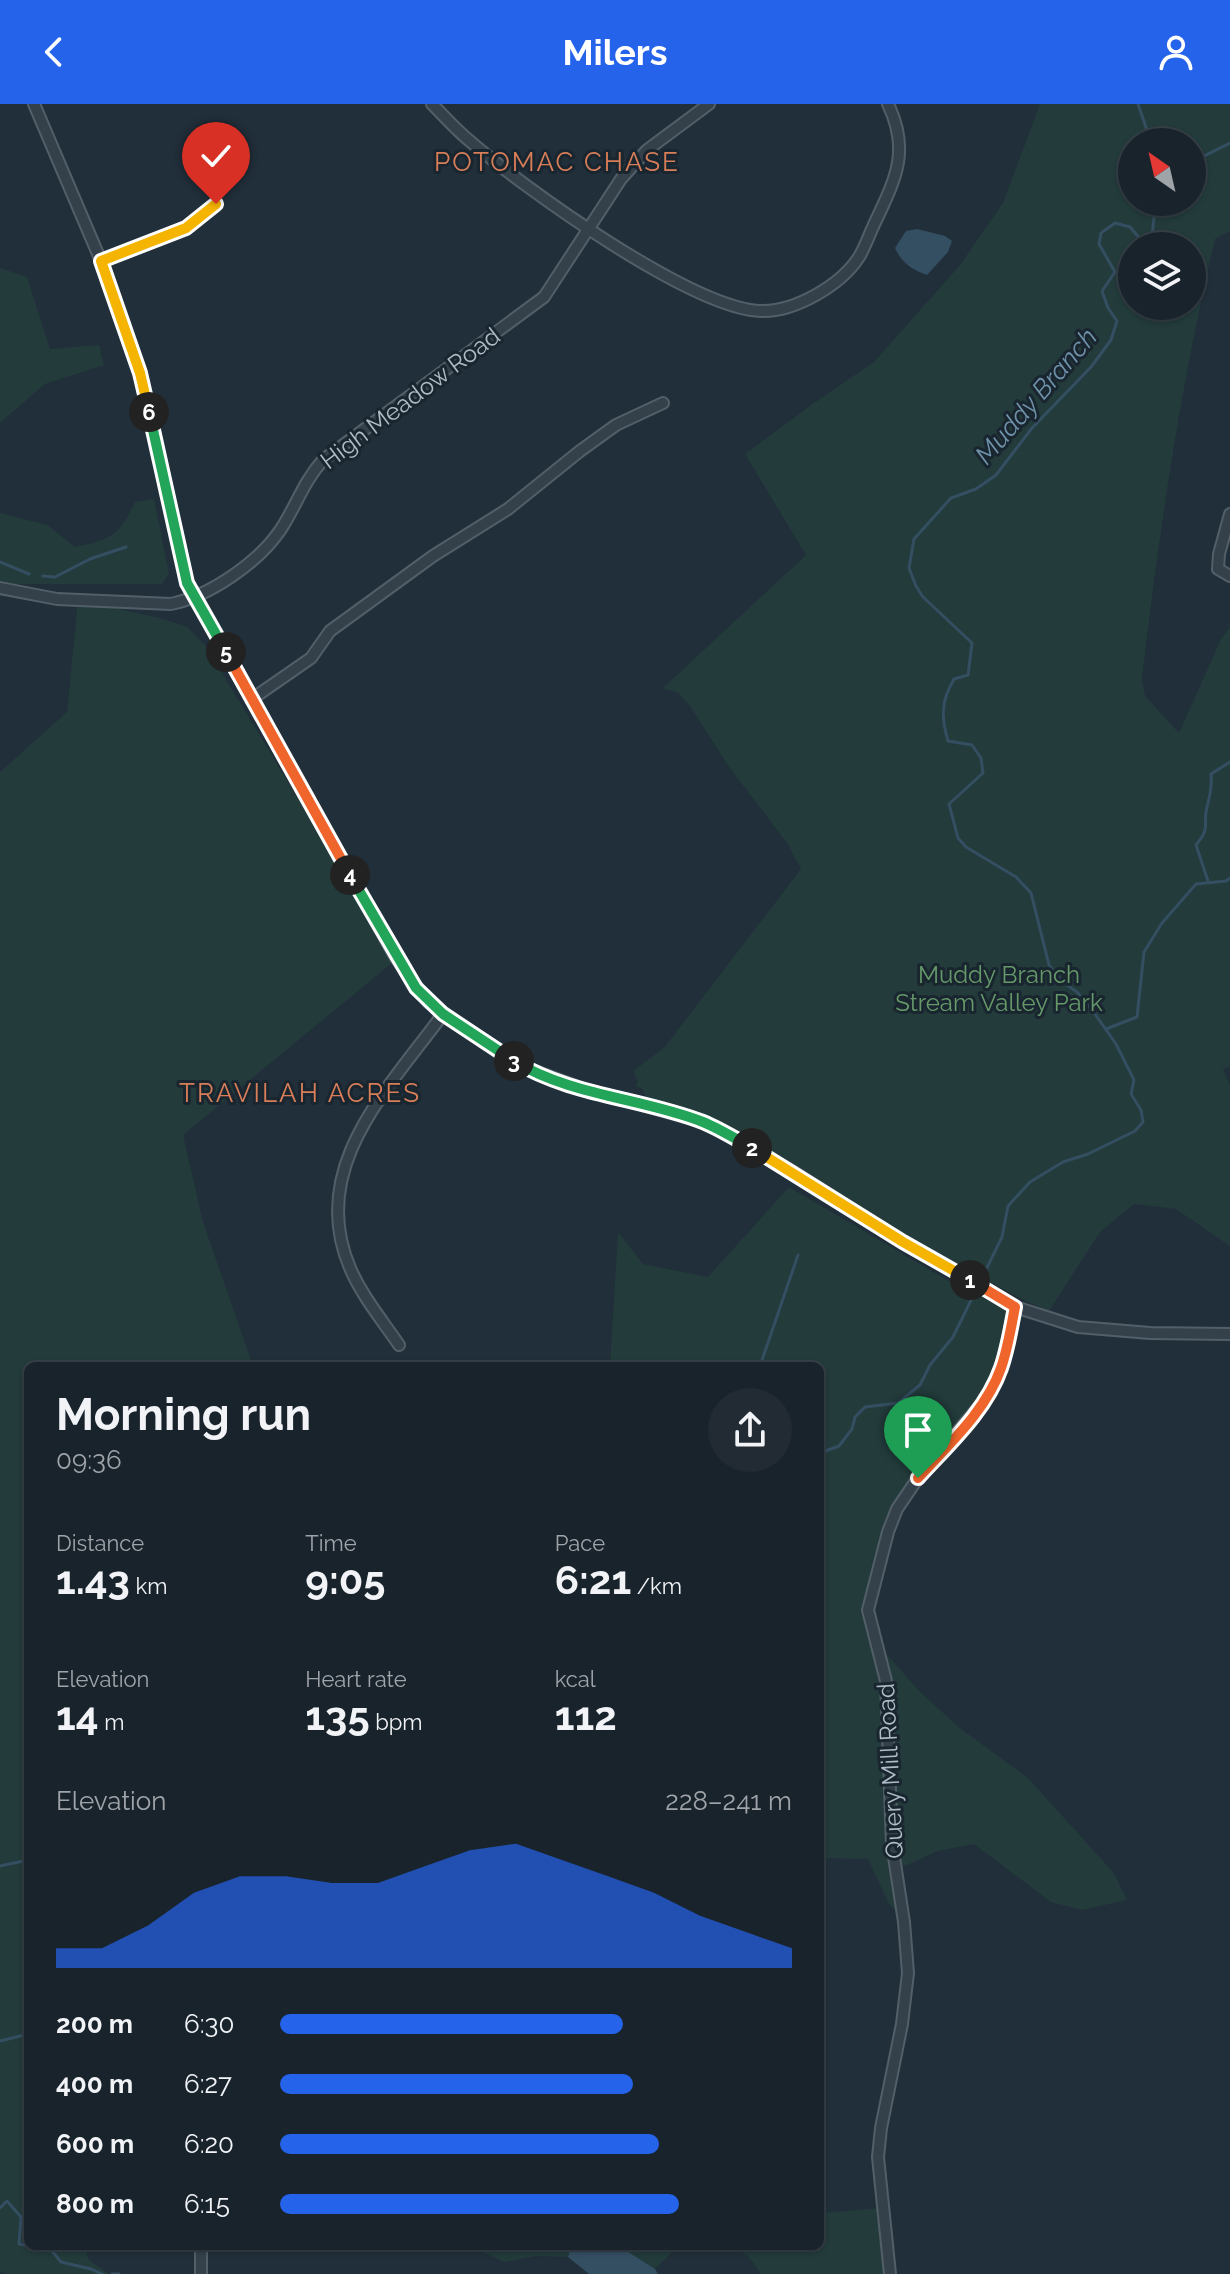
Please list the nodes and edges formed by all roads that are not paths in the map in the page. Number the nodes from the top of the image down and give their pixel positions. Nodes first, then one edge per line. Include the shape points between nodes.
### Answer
1 (34, 104) edge
2 (432, 104) edge
3 (709, 104) edge
4 (888, 104) edge
5 (216, 204) dead end
6 (591, 229) junction
7 (101, 261) junction
8 (663, 403) dead end
9 (1230, 514) edge
10 (1228, 535) edge
11 (1230, 576) edge
12 (0, 588) edge
13 (195, 597) junction
14 (252, 699) junction
15 (443, 1014) junction
16 (1015, 1307) junction
17 (1230, 1334) edge
18 (399, 1345) dead end
19 (201, 2250) edge
20 (201, 2274) edge
21 (890, 2274) edge

1 - 7 street
2 - 6 street via 497,165
3 - 6 street, High Meadow Road via 647,150 621,179
4 - 6 street via 901,142 899,161 859,258 821,291 787,307 738,308 709,297
5 - 7 street via 186,228
6 - 13 street, High Meadow Road via 544,297 323,460 266,548
7 - 13 street via 140,373 181,559
8 - 14 street via 616,425 508,509 433,556 330,631 311,658
9 - 10 street
10 - 11 street via 1218,569
12 - 13 street via 67,600 171,604
13 - 14 street
14 - 15 street via 396,958
15 - 16 street via 539,1073 703,1122 734,1137
15 - 18 street via 368,1117 352,1144 340,1183 338,1228 350,1267
16 - 17 street via 1078,1327
16 - 21 street, Query Mill Road via 1001,1368 988,1396 897,1509 868,1610 886,1681 892,1844 908,1973 878,2157
19 - 20 street

